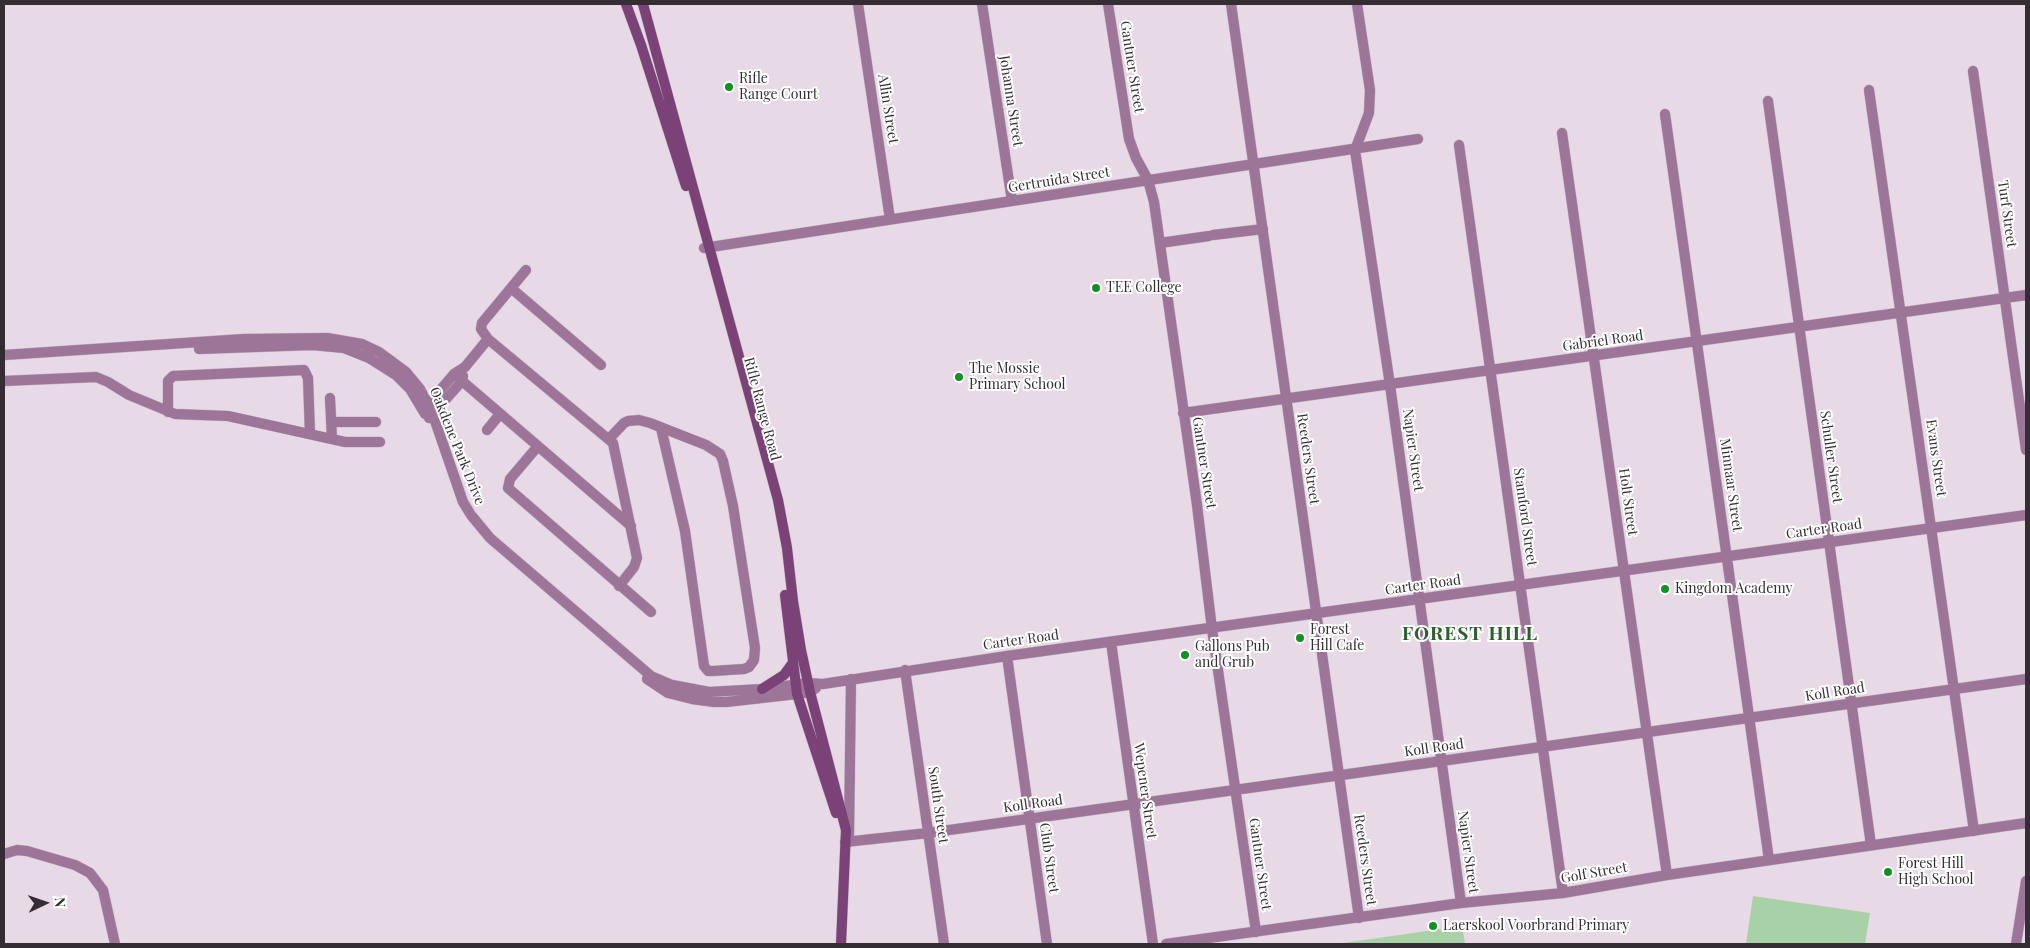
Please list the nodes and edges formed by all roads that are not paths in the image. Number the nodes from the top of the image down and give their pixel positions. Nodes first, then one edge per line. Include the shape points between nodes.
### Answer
1 (626, 4) edge
2 (643, 4) edge
3 (858, 4) edge
4 (982, 4) edge
5 (1108, 4) edge
6 (1230, 4) edge
7 (1357, 4) edge
8 (1973, 71) dead end
9 (1869, 90) dead end
10 (1768, 101) dead end
11 (1665, 114) dead end
12 (1562, 133) dead end
13 (1418, 140) dead end
14 (1459, 145) dead end
15 (1355, 150) junction
16 (1254, 166) junction
17 (1148, 180) junction
18 (1012, 201) junction
19 (890, 219) junction
20 (1262, 229) junction
21 (1160, 243) junction
22 (707, 247) junction
23 (526, 270) dead end
24 (510, 288) junction
25 (2026, 295) edge
26 (2004, 298) junction
27 (1902, 314) junction
28 (1799, 327) junction
29 (488, 339) junction
30 (1697, 341) junction
31 (4, 355) edge
32 (1593, 356) junction
33 (4, 360) edge
34 (601, 365) dead end
35 (465, 367) junction
36 (1491, 371) junction
37 (454, 374) junction
38 (4, 380) edge
39 (462, 381) junction
40 (1390, 385) junction
41 (330, 398) dead end
42 (1286, 399) junction
43 (168, 412) junction
44 (428, 412) junction
45 (1183, 413) junction
46 (500, 414) junction
47 (331, 422) junction
48 (376, 422) dead end
49 (660, 428) junction
50 (487, 430) dead end
51 (310, 434) junction
52 (332, 439) junction
53 (609, 439) junction
54 (380, 442) dead end
55 (538, 446) junction
56 (2026, 450) edge
57 (2026, 515) edge
58 (632, 526) junction
59 (1932, 528) junction
60 (1830, 543) junction
61 (1727, 556) junction
62 (1624, 571) junction
63 (619, 586) junction
64 (1520, 586) junction
65 (1419, 599) junction
66 (651, 612) dead end
67 (1315, 613) junction
68 (1212, 629) junction
69 (1111, 642) junction
70 (1007, 656) junction
71 (792, 664) junction
72 (905, 670) junction
73 (851, 679) junction
74 (2026, 679) edge
75 (809, 688) junction
76 (1955, 688) junction
77 (762, 689) junction
78 (796, 690) junction
79 (683, 693) junction
80 (1852, 704) junction
81 (1750, 719) junction
82 (1646, 733) junction
83 (1544, 747) junction
84 (1442, 761) junction
85 (1339, 775) junction
86 (1236, 789) junction
87 (1133, 804) junction
88 (1030, 818) junction
89 (2026, 823) edge
90 (842, 826) junction
91 (1974, 831) junction
92 (928, 833) junction
93 (847, 842) junction
94 (1872, 846) junction
95 (4, 854) edge
96 (1769, 860) junction
97 (1667, 875) junction
98 (2026, 881) edge
99 (1563, 893) junction
100 (1461, 903) junction
101 (1359, 918) junction
102 (2023, 925) edge
103 (1256, 932) junction
104 (1201, 942) edge
105 (115, 944) edge
106 (841, 944) edge
107 (944, 944) edge
108 (1047, 944) edge
109 (1153, 944) edge
110 (1166, 944) edge
111 (2016, 944) edge

1 - 22 main road, Rifle Range Road
2 - 22 main road, Rifle Range Road
3 - 19 street, Allin Street
4 - 18 street, Johanna Street
5 - 17 street, Gantner Street via 1129,139
6 - 16 street, Reeders Street
7 - 15 street, Napier Street via 1370,90 1369,113
8 - 26 street, Turf Street
9 - 27 street, Evans Street
10 - 28 street, Schuller Street
11 - 30 street, Minnaar Street
12 - 32 street, Holt Street
13 - 15 street, Gertruida Street
14 - 36 street, Stamford Street
15 - 16 street, Gertruida Street
15 - 40 street, Napier Street
16 - 17 street, Gertruida Street
16 - 20 street, Reeders Street
17 - 18 street, Gertruida Street
17 - 21 street, Gantner Street
18 - 19 street, Gertruida Street
19 - 22 street, Gertruida Street
20 - 21 street
20 - 42 street, Reeders Street
21 - 45 street, Gantner Street
22 - 71 main road, Rifle Range Road via 779,528
22 - 75 main road, Rifle Range Road via 778,500
23 - 24 street
24 - 29 street via 482,323 481,329
24 - 34 street
25 - 26 street, Gabriel Road
26 - 27 street, Gabriel Road
26 - 56 street, Turf Street
27 - 28 street, Gabriel Road
27 - 59 street, Evans Street
28 - 30 street, Gabriel Road
28 - 60 street, Schuller Street
29 - 35 street
29 - 53 street
30 - 32 street, Gabriel Road
30 - 61 street, Minnaar Street
31 - 44 street, Oakdene Park Drive via 244,339 328,338 362,344 395,362 415,382
32 - 36 street, Gabriel Road
32 - 62 street, Holt Street
33 - 44 street, Oakdene Park Drive via 74,354 330,346 354,352 382,365 404,382
35 - 37 street
35 - 39 street
36 - 40 street, Gabriel Road
36 - 64 street, Stamford Street
37 - 39 street
37 - 44 street
38 - 43 street via 96,377
39 - 44 street
39 - 46 street
40 - 42 street, Gabriel Road
40 - 65 street, Napier Street
41 - 47 street
42 - 45 street, Gabriel Road
42 - 67 street, Reeders Street
43 - 51 street via 245,419
43 - 51 street via 167,385 173,376 304,370 308,375
44 - 79 street, Oakdene Park Drive via 457,488 479,526 652,676
45 - 68 street, Gantner Street
46 - 50 street
46 - 55 street
47 - 48 street
47 - 52 street
49 - 49 street via 712,448 723,461 755,648 750,667 713,672 705,669 685,531
49 - 53 street via 639,420 628,421
51 - 52 street
52 - 54 street
53 - 58 street via 616,450
55 - 58 street
55 - 63 street via 510,479 508,488
57 - 59 street, Carter Road
58 - 63 street via 637,561
59 - 60 street, Carter Road
59 - 76 street, Evans Street
60 - 61 street, Carter Road
60 - 80 street, Schuller Street
61 - 62 street, Carter Road
61 - 81 street, Minnaar Street
62 - 64 street, Carter Road
62 - 82 street, Holt Street
63 - 66 street
64 - 65 street, Carter Road
64 - 83 street, Stamford Street
65 - 67 street, Carter Road
65 - 84 street, Napier Street
67 - 68 street, Carter Road
67 - 85 street, Reeders Street
68 - 69 street, Carter Road
68 - 86 street, Gantner Street
69 - 70 street, Carter Road
69 - 87 street, Wepener Street
70 - 72 street, Carter Road
70 - 88 street, Club Street
71 - 77 main road via 784,674
71 - 78 main road, Rifle Range Road
72 - 73 street, Carter Road
72 - 92 street, South Street
73 - 75 street, Carter Road
73 - 93 street
74 - 76 street, Koll Road
75 - 78 street, Oakdene Park Drive
75 - 90 main road, Rifle Range Road
76 - 80 street, Koll Road
76 - 91 street, Evans Street
77 - 78 street, Oakdene Park Drive
77 - 79 street, Oakdene Park Drive
78 - 79 street, Oakdene Park Drive via 726,702 702,701
78 - 90 main road, Rifle Range Road
80 - 81 street, Koll Road
80 - 94 street, Schuller Street
81 - 82 street, Koll Road
81 - 96 street, Minnaar Street
82 - 83 street, Koll Road
82 - 97 street, Holt Street
83 - 84 street, Koll Road
83 - 99 street, Stamford Street
84 - 85 street, Koll Road
84 - 100 street, Napier Street
85 - 86 street, Koll Road
85 - 101 street, Reeders Street
86 - 87 street, Koll Road
86 - 103 street, Gantner Street
87 - 88 street, Koll Road
87 - 109 street, Wepener Street
88 - 92 street, Koll Road
88 - 108 street, Club Street
89 - 91 street, Golf Street
90 - 93 main road
91 - 94 street, Golf Street
92 - 93 street, Koll Road
92 - 107 street, South Street
93 - 106 main road
94 - 96 street, Golf Street
95 - 105 street via 18,850 27,852 80,867 96,878 103,890
96 - 97 street, Golf Street
97 - 99 street, Golf Street
98 - 102 street
99 - 100 street, Golf Street
100 - 101 street, Golf Street
101 - 103 street, Golf Street
102 - 111 street
103 - 104 street, Golf Street
104 - 110 street, Golf Street

